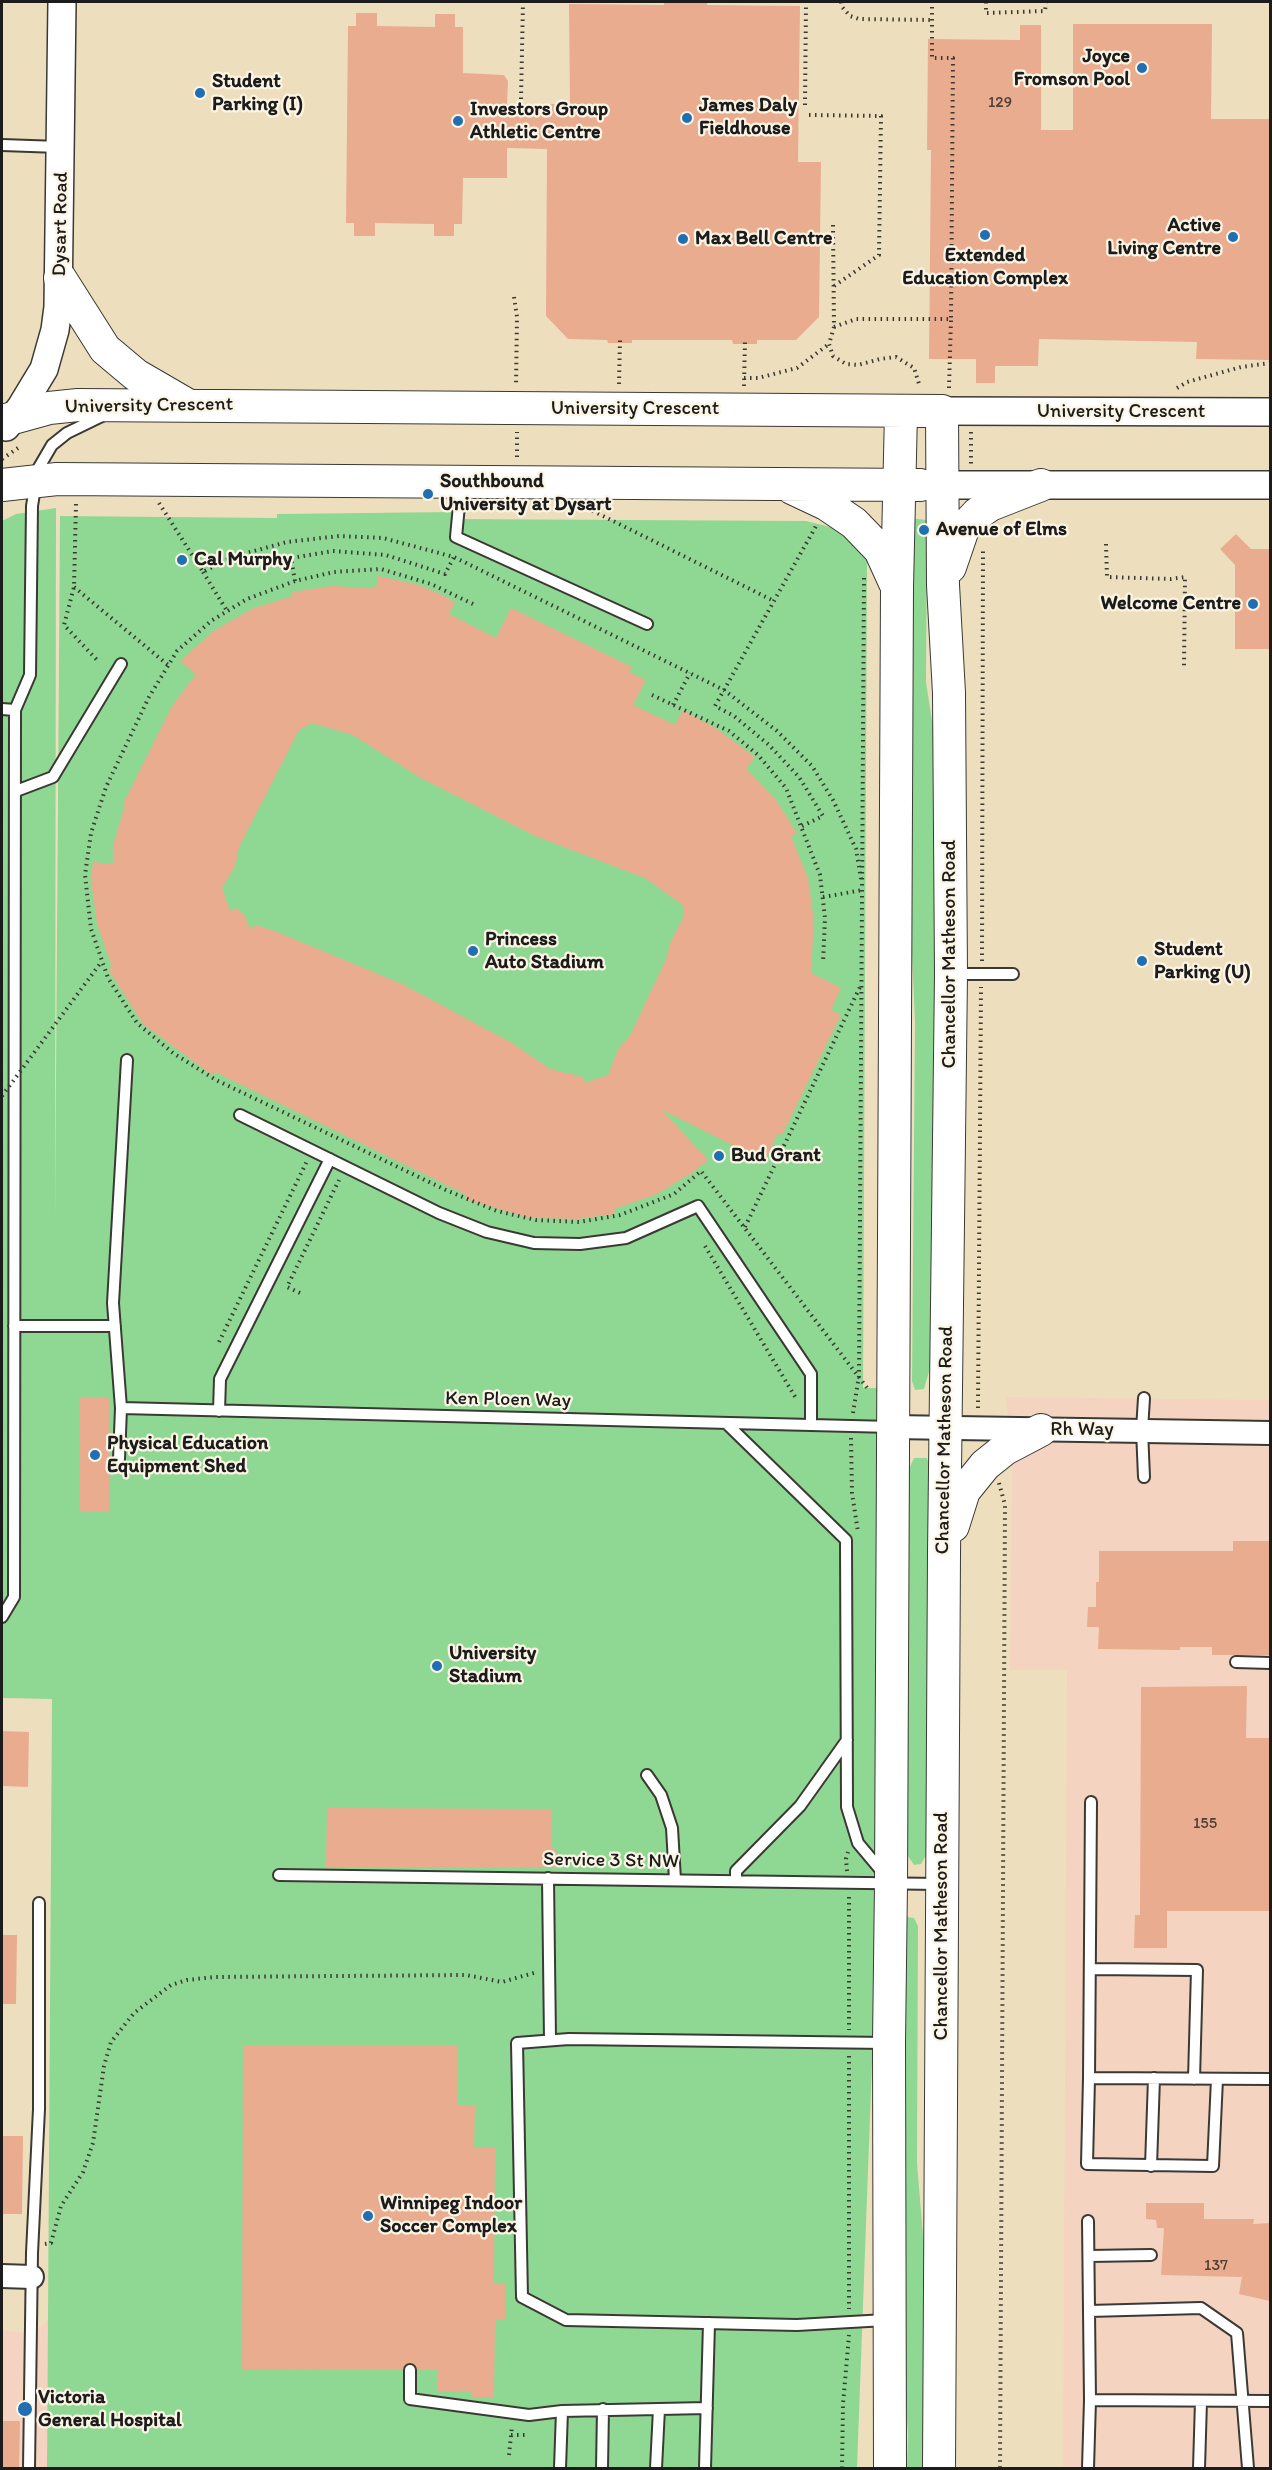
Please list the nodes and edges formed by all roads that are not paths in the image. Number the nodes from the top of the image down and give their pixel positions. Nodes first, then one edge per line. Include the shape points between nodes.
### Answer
1 (63, 2) edge
2 (2, 145) edge
3 (62, 147) junction
4 (60, 278) junction
5 (944, 393) junction
6 (190, 405) junction
7 (123, 406) junction
8 (901, 412) junction
9 (1270, 412) edge
10 (6, 423) edge
11 (34, 480) junction
12 (461, 481) junction
13 (783, 484) junction
14 (2, 485) edge
15 (899, 485) junction
16 (942, 485) junction
17 (1041, 485) junction
18 (1270, 485) edge
19 (943, 585) junction
20 (897, 586) junction
21 (647, 624) dead end
22 (121, 664) dead end
23 (2, 709) edge
24 (15, 710) junction
25 (16, 791) junction
26 (951, 974) junction
27 (1013, 974) dead end
28 (127, 1060) dead end
29 (240, 1115) dead end
30 (330, 1159) junction
31 (14, 1326) junction
32 (115, 1326) junction
33 (1144, 1398) dead end
34 (121, 1408) junction
35 (219, 1411) junction
36 (726, 1423) junction
37 (812, 1425) junction
38 (893, 1427) junction
39 (946, 1428) junction
40 (1142, 1430) junction
41 (1041, 1431) junction
42 (1270, 1433) edge
43 (119, 1459) dead end
44 (1144, 1477) dead end
45 (944, 1553) junction
46 (2, 1617) edge
47 (1236, 1662) dead end
48 (1270, 1663) edge
49 (847, 1739) junction
50 (647, 1775) dead end
51 (1091, 1802) dead end
52 (279, 1875) dead end
53 (548, 1878) junction
54 (675, 1880) junction
55 (736, 1881) junction
56 (891, 1883) junction
57 (942, 1884) junction
58 (39, 1903) dead end
59 (1090, 1969) junction
60 (550, 2040) junction
61 (889, 2043) junction
62 (1089, 2078) junction
63 (1154, 2078) junction
64 (1194, 2079) junction
65 (1217, 2079) junction
66 (1270, 2079) edge
67 (1151, 2166) junction
68 (1088, 2221) dead end
69 (1151, 2255) dead end
70 (1089, 2256) junction
71 (2, 2276) edge
72 (32, 2277) junction
73 (1089, 2310) junction
74 (890, 2320) junction
75 (710, 2323) junction
76 (410, 2370) dead end
77 (1090, 2400) junction
78 (1201, 2401) junction
79 (1242, 2401) junction
80 (1270, 2401) edge
81 (707, 2408) junction
82 (603, 2409) junction
83 (659, 2409) junction
84 (562, 2411) junction
85 (29, 2469) edge
86 (560, 2469) edge
87 (602, 2469) edge
88 (656, 2469) edge
89 (705, 2469) edge
90 (890, 2469) edge
91 (939, 2469) edge
92 (1088, 2469) edge
93 (1199, 2469) edge
94 (1248, 2469) edge

1 - 3 street, Dysart Road
2 - 3 lane
3 - 4 street, Dysart Road
4 - 6 main road via 105,348 136,375
4 - 10 street, Dysart Road via 48,358 36,385
5 - 8 main road, University Crescent
5 - 9 street, University Crescent
5 - 16 main road, Chancellor Matheson Road
6 - 7 main road, University Crescent
6 - 8 main road, University Crescent
7 - 10 main road, University Crescent via 63,406
7 - 11 lane via 60,438 42,460
8 - 15 main road
11 - 12 main road
11 - 14 main road
11 - 24 lane via 30,675
12 - 13 main road
12 - 21 lane via 456,537
13 - 15 main road
13 - 20 main road via 826,504 854,523 880,550
15 - 16 main road
15 - 20 main road
16 - 17 street
16 - 19 main road, Chancellor Matheson Road
17 - 18 street
17 - 19 main road via 977,514 963,529
19 - 26 main road, Chancellor Matheson Road via 950,693
20 - 38 main road
22 - 25 lane via 53,777
23 - 24 lane
24 - 25 lane
25 - 31 lane
26 - 27 lane
26 - 39 main road, Chancellor Matheson Road
28 - 32 lane via 113,1303
29 - 30 lane
30 - 35 lane via 220,1379
30 - 37 lane via 439,1213 487,1232 534,1243 580,1244 626,1238 698,1206 811,1374
31 - 32 lane
31 - 46 lane via 14,1597
32 - 34 lane
33 - 40 lane
34 - 35 lane, Ken Ploen Way
34 - 43 lane
35 - 36 lane, Ken Ploen Way
36 - 37 lane, Ken Ploen Way
36 - 49 lane via 846,1540
37 - 38 lane, Ken Ploen Way
38 - 39 street, Rh Way
38 - 56 main road
39 - 41 street, Rh Way
39 - 45 main road, Chancellor Matheson Road
40 - 41 street, Rh Way
40 - 42 street, Rh Way
40 - 44 lane
41 - 45 main road via 1005,1449 985,1465 964,1491
45 - 57 main road, Chancellor Matheson Road
47 - 48 lane
49 - 55 lane via 800,1806 736,1870
49 - 56 lane via 847,1807 858,1842
50 - 54 lane via 661,1795 672,1828
51 - 59 lane
52 - 53 lane, Service 3 St NW
53 - 54 lane, Service 3 St NW
53 - 60 lane
54 - 55 lane, Service 3 St NW
55 - 56 lane, Service 3 St NW
56 - 57 lane, Service 3 St NW
56 - 61 main road
57 - 91 main road, Chancellor Matheson Road
58 - 72 lane via 39,2109
59 - 62 lane
59 - 64 lane via 1197,1970
60 - 61 lane
60 - 75 lane via 517,2043 522,2297 566,2320
61 - 74 main road
62 - 63 lane
62 - 67 lane via 1087,2164
63 - 64 lane
63 - 67 lane
64 - 65 lane
65 - 66 lane
65 - 67 lane via 1214,2166
68 - 70 lane
69 - 70 lane
70 - 73 lane
71 - 72 street
72 - 85 lane
73 - 77 lane
73 - 79 lane via 1201,2308 1237,2333
74 - 75 lane via 797,2325
74 - 90 main road
75 - 81 lane
76 - 84 lane via 410,2399 529,2415
77 - 78 lane
77 - 92 lane
78 - 79 lane
78 - 93 lane
79 - 80 lane
79 - 94 lane
81 - 83 lane
81 - 89 lane
82 - 83 lane
82 - 84 lane
82 - 87 lane
83 - 88 lane
84 - 86 lane

